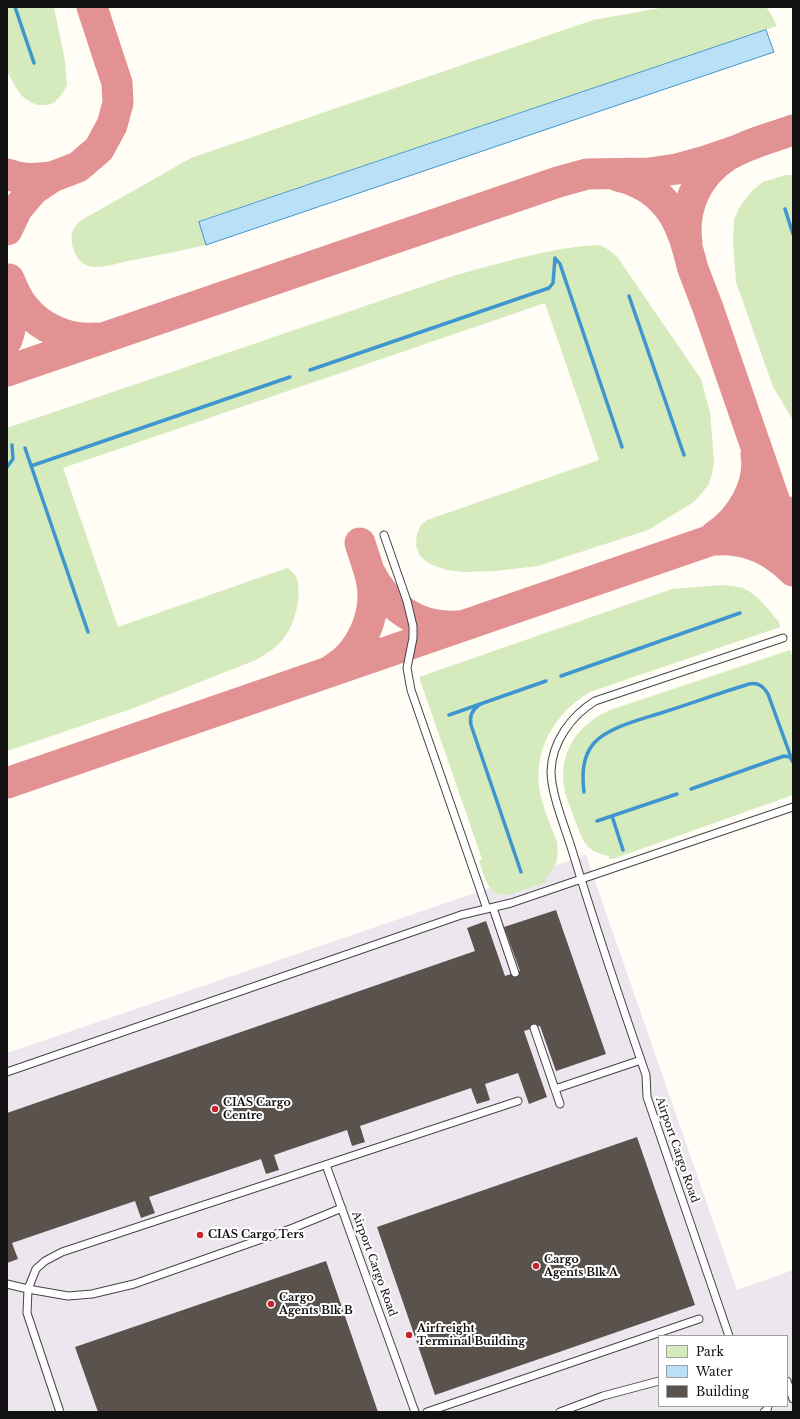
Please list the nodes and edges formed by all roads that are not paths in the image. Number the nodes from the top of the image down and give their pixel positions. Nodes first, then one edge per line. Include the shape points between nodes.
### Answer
1 (384, 535) dead end
2 (783, 638) dead end
3 (793, 807) edge
4 (581, 880) junction
5 (490, 908) junction
6 (515, 973) dead end
7 (534, 1028) dead end
8 (641, 1060) junction
9 (7, 1072) edge
10 (555, 1089) junction
11 (518, 1101) dead end
12 (560, 1104) dead end
13 (326, 1165) junction
14 (342, 1208) junction
15 (7, 1284) edge
16 (28, 1289) junction
17 (699, 1319) dead end
18 (729, 1335) edge
19 (658, 1381) edge
20 (788, 1384) edge
21 (793, 1399) edge
22 (60, 1412) edge
23 (415, 1412) edge
24 (427, 1412) edge
25 (560, 1412) edge

1 - 5 lane via 413,626 407,668 411,690
2 - 4 lane, Airport Cargo Road via 603,698 586,707 569,723 560,738 551,770 553,787
3 - 4 lane
4 - 5 lane
4 - 8 lane, Airport Cargo Road
5 - 6 lane
5 - 9 lane via 454,918
7 - 10 lane
8 - 10 lane
8 - 18 lane, Airport Cargo Road via 646,1075 647,1098
10 - 12 lane
11 - 13 lane
13 - 14 lane
13 - 16 lane via 62,1252 36,1269
14 - 16 lane, Airport Cargo Road via 134,1284 92,1294 68,1296
14 - 23 lane, Airport Cargo Road
15 - 16 lane, Airport Cargo Road
16 - 22 lane via 27,1313
17 - 24 lane
19 - 25 lane via 603,1396
20 - 21 lane

